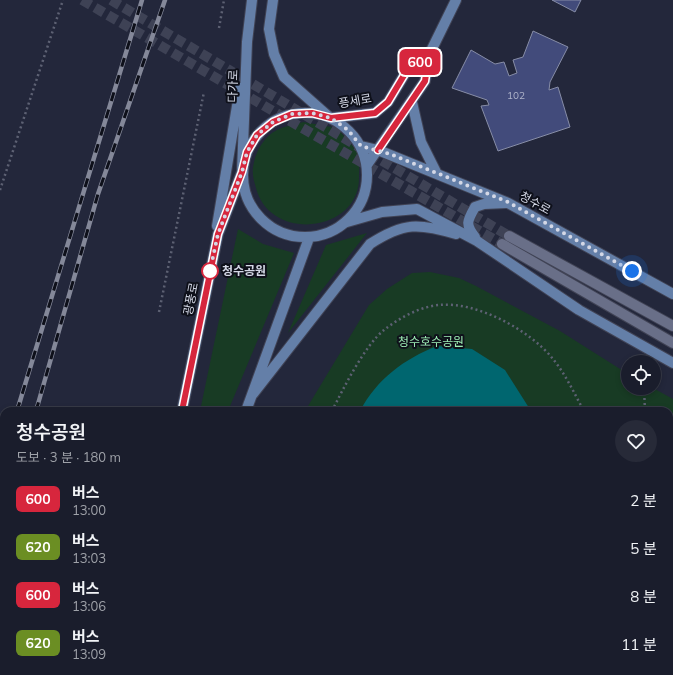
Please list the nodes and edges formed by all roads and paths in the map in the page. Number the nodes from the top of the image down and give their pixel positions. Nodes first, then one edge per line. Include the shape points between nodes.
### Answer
1 (63, 0) edge
2 (224, 0) edge
3 (252, 0) edge
4 (273, 0) edge
5 (456, 0) edge
6 (219, 28) dead end
7 (247, 42) junction
8 (429, 55) junction
9 (204, 92) dead end
10 (412, 102) junction
11 (331, 118) junction
12 (361, 146) junction
13 (378, 150) junction
14 (367, 165) junction
15 (242, 172) junction
16 (436, 172) junction
17 (0, 190) edge
18 (508, 202) junction
19 (347, 222) junction
20 (309, 238) junction
21 (477, 241) junction
22 (212, 261) junction
23 (673, 294) edge
24 (159, 312) dead end
25 (673, 326) edge
26 (673, 343) edge
27 (673, 363) edge
28 (253, 394) junction
29 (644, 395) edge
30 (183, 407) edge
31 (248, 407) edge
32 (334, 407) edge
33 (582, 407) edge
34 (645, 407) edge

1 - 17 path
2 - 6 path
3 - 7 street, 다가로
4 - 11 street via 269,29 274,54 284,77
5 - 8 street, 풍세로
7 - 15 street, 다가로
7 - 22 street
8 - 10 street, 풍세로 via 425,81
8 - 11 street, 풍세로 via 406,72 388,102 375,113
9 - 24 path
10 - 13 street, 풍세로
10 - 16 street via 421,142
11 - 12 street via 348,130
11 - 15 street via 312,113 292,114 273,122 257,135 250,146
12 - 13 street, 청수로
12 - 14 street
13 - 14 street, 풍세로
13 - 16 street, 청수로
14 - 19 street via 367,185 360,205
15 - 20 street via 245,193 254,212 269,227 288,236
15 - 22 street, 광풍로 via 218,234
16 - 18 street, 청수로
18 - 21 street via 475,207 468,219 468,228
18 - 23 street, 청수로
19 - 20 street via 330,233
19 - 21 street via 382,212 417,209
20 - 28 street
21 - 27 street via 579,310
21 - 28 street via 428,226 409,226 389,232 370,244
22 - 30 street, 광풍로
25 - 26 street via 505,240
28 - 31 street
29 - 34 path
32 - 33 path via 356,367 383,330 409,314 439,305 470,308 487,314 513,326 533,340 568,380

